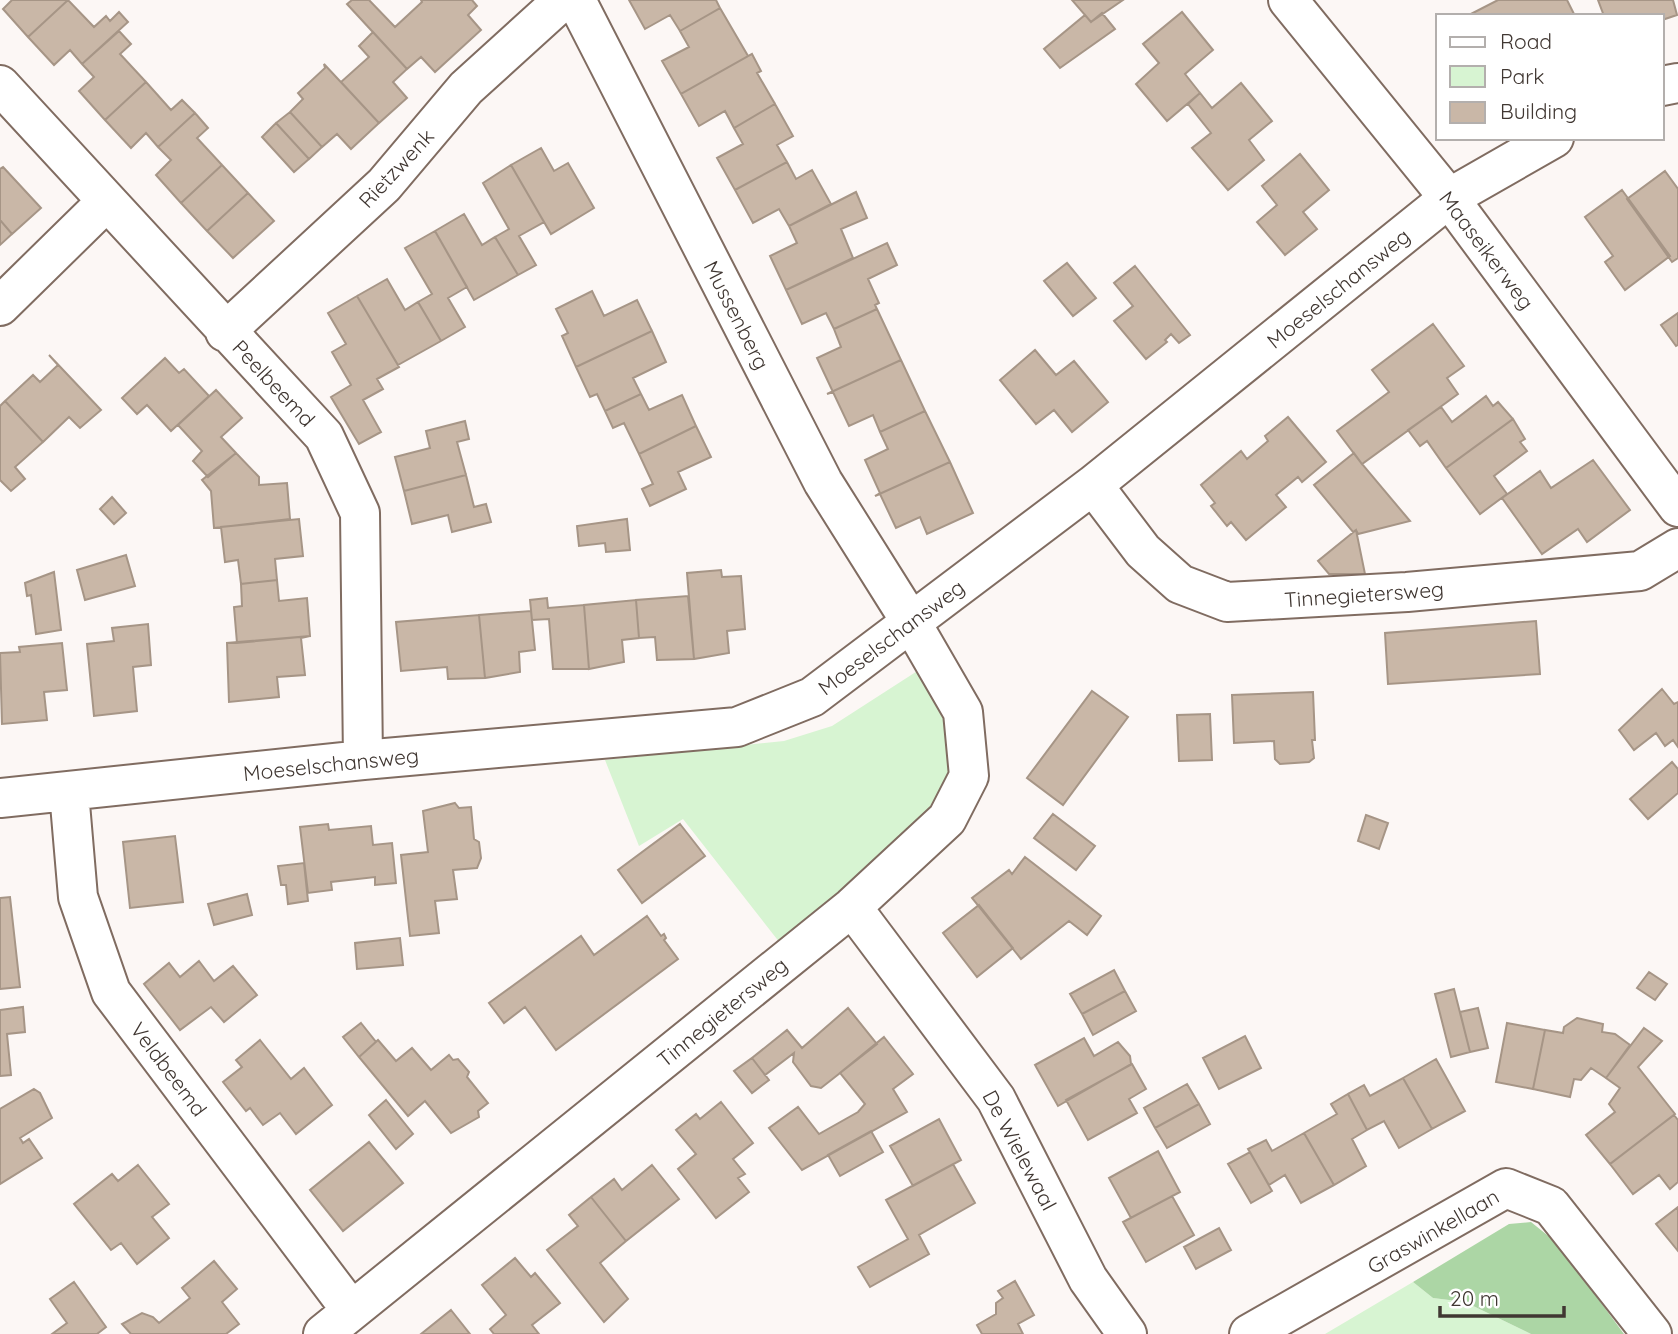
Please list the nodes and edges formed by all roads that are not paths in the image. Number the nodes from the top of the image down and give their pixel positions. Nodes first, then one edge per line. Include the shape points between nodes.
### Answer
1 (563, 0) edge
2 (576, 0) edge
3 (1288, 0) edge
4 (0, 85) edge
5 (1550, 140) edge
6 (1449, 198) junction
7 (106, 202) junction
8 (0, 306) edge
9 (225, 332) junction
10 (1093, 485) junction
11 (1678, 507) edge
12 (1678, 548) edge
13 (911, 622) junction
14 (363, 760) junction
15 (69, 792) junction
16 (0, 798) edge
17 (852, 907) junction
18 (337, 1322) edge
19 (1127, 1334) edge
20 (1249, 1334) edge
21 (1652, 1334) edge

1 - 9 street, Rietzwenk via 466,88 384,185
2 - 13 street, Mussenberg via 822,482
3 - 6 street, Maaseikerweg
4 - 7 street, Peelbeemd
5 - 6 street, Moeselschansweg
6 - 10 street, Moeselschansweg
6 - 11 street, Maaseikerweg
7 - 8 street
7 - 9 street, Peelbeemd
9 - 14 street, Peelbeemd via 324,436 360,513
10 - 12 street, Tinnegietersweg via 1143,551 1180,584 1227,602 1407,592 1640,571
10 - 13 street, Moeselschansweg
13 - 14 street, Moeselschansweg via 811,697 737,727
13 - 17 street, Tinnegietersweg via 963,712 969,776 947,819
14 - 15 street, Moeselschansweg
15 - 16 street, Moeselschansweg
15 - 18 street, Veldbeemd via 78,897 111,992
17 - 18 street, Tinnegietersweg
17 - 19 street, De Wielewaal via 996,1099 1088,1279
20 - 21 street, Graswinkellaan via 1506,1188 1551,1206

